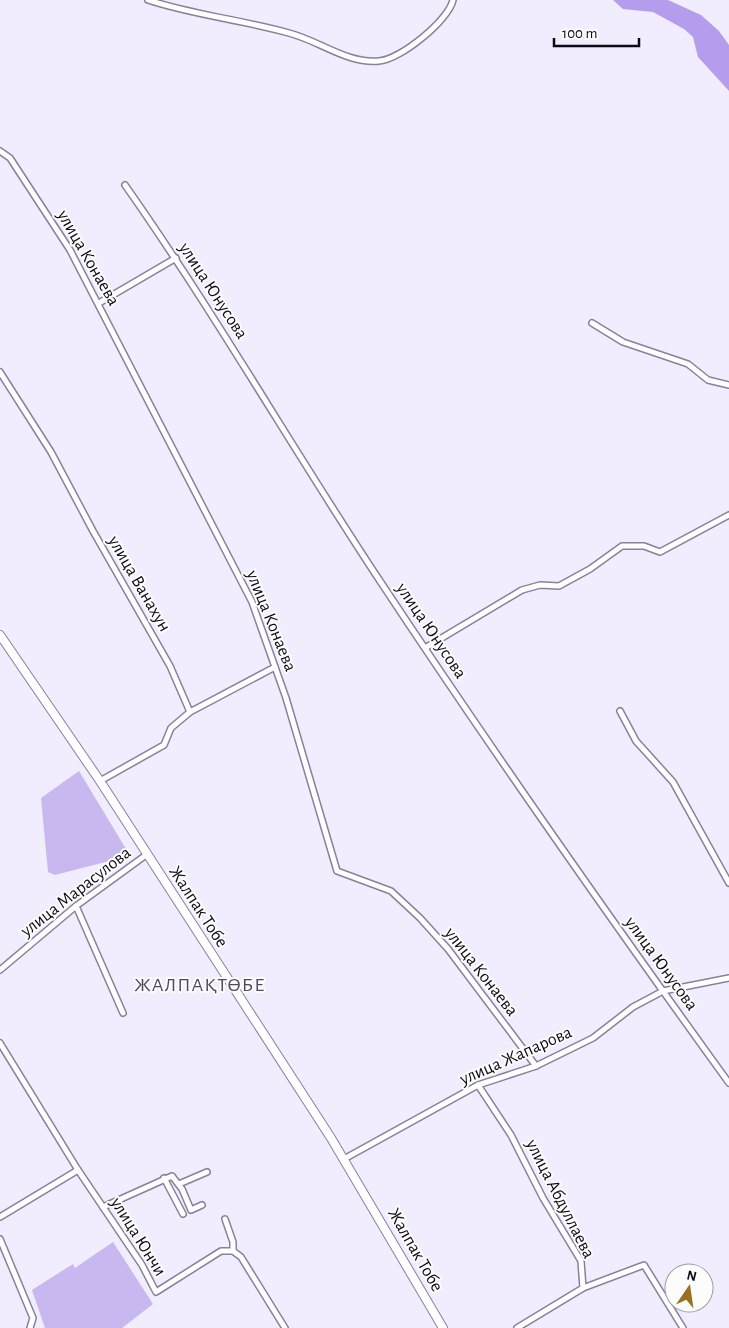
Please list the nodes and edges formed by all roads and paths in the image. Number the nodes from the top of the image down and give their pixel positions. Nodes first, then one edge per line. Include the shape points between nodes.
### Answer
1 (148, 0) edge
2 (453, 0) edge
3 (0, 151) edge
4 (125, 185) dead end
5 (176, 258) junction
6 (99, 303) junction
7 (592, 323) dead end
8 (0, 372) edge
9 (729, 385) edge
10 (729, 514) edge
11 (0, 635) edge
12 (425, 648) junction
13 (275, 667) junction
14 (190, 712) junction
15 (620, 712) dead end
16 (100, 781) junction
17 (146, 855) junction
18 (729, 884) edge
19 (76, 906) junction
20 (0, 970) edge
21 (729, 978) edge
22 (663, 991) junction
23 (122, 1014) dead end
24 (0, 1043) edge
25 (536, 1066) junction
26 (729, 1083) edge
27 (478, 1085) junction
28 (344, 1159) junction
29 (78, 1170) junction
30 (207, 1172) dead end
31 (164, 1178) junction
32 (179, 1184) junction
33 (202, 1205) dead end
34 (103, 1207) junction
35 (1, 1214) edge
36 (182, 1214) dead end
37 (225, 1219) dead end
38 (0, 1239) edge
39 (233, 1251) junction
40 (583, 1288) junction
41 (30, 1328) edge
42 (285, 1328) edge
43 (443, 1328) edge
44 (517, 1328) edge
45 (683, 1328) edge

1 - 2 street via 290,33 358,60 381,61 410,49 442,20
3 - 6 street, улица Конаева via 10,158 70,250
4 - 5 street, улица Юнусова
5 - 6 street
5 - 12 street, улица Юнусова
6 - 13 street, улица Конаева via 252,602
7 - 9 street via 623,342 688,364 708,380
8 - 14 street, улица Ванахун via 51,452 170,666
10 - 12 street via 660,552 644,546 622,546 560,586 540,585 522,590
11 - 16 main road, Жалпак Тобе
12 - 22 street, улица Юнусова via 544,824
13 - 14 street
13 - 25 street, улица Конаева via 337,870 391,891 420,918 448,949
14 - 16 street via 171,728 164,745
15 - 18 street via 636,741 673,782
16 - 17 main road, Жалпак Тобе
17 - 19 street, улица Марасулова
17 - 28 main road, Жалпак Тобе
19 - 20 street, улица Марасулова
19 - 23 street
21 - 22 street, улица Жапарова
22 - 25 street, улица Жапарова via 633,1006 592,1038
22 - 26 street, улица Юнусова
24 - 29 street, улица Юнчи
25 - 27 street, улица Жапарова
27 - 28 street, улица Жапарова
27 - 40 street, улица Абдуллаева via 511,1135 580,1261
28 - 43 main road, Жалпак Тобе
29 - 34 street, улица Юнчи
29 - 35 street
30 - 32 street
31 - 32 street via 172,1176
31 - 34 street
31 - 36 street
32 - 33 street via 190,1210
34 - 39 street, улица Юнчи via 156,1292 221,1251
37 - 39 street via 234,1242
38 - 41 street via 32,1318
39 - 42 street via 241,1257
40 - 44 street, улица Абдуллаева
40 - 45 street via 644,1264

